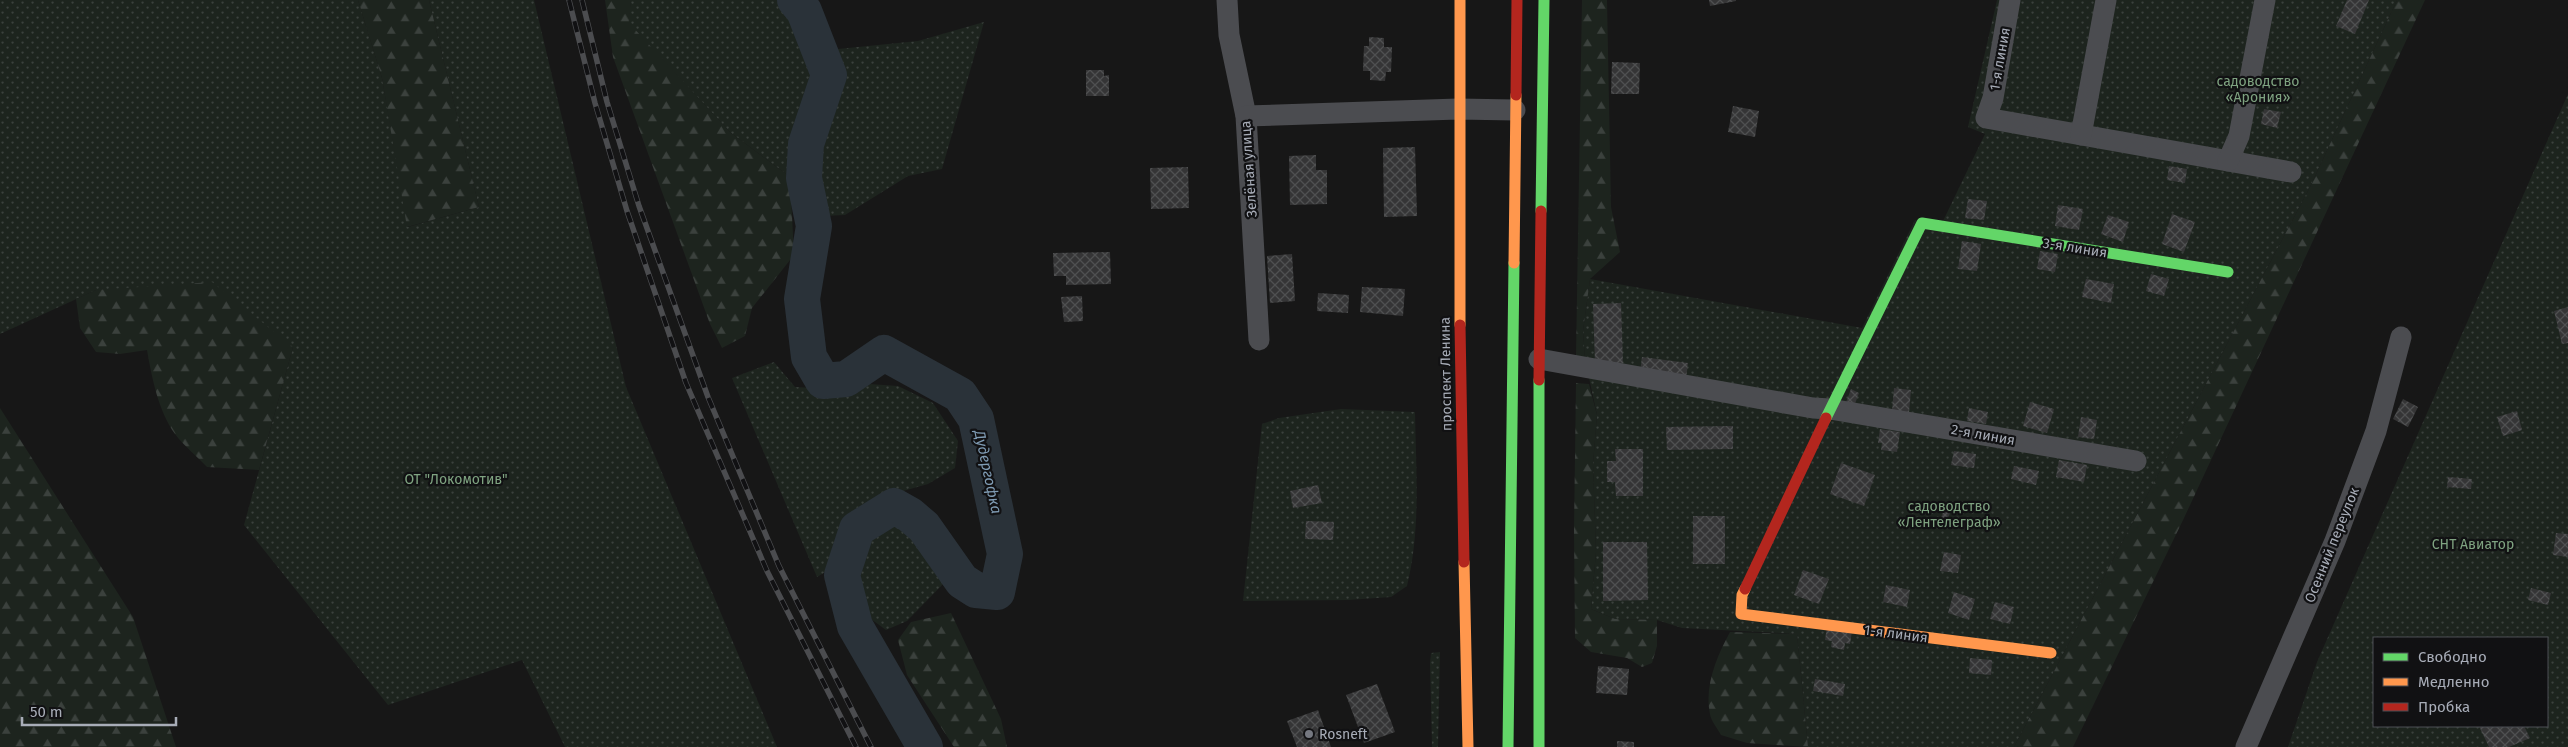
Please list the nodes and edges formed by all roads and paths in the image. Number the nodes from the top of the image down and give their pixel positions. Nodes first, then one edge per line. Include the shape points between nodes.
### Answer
1 (1227, 0) edge
2 (1460, 0) edge
3 (1517, 0) edge
4 (1544, 0) edge
5 (2010, 0) edge
6 (2106, 0) edge
7 (2265, 0) edge
8 (1458, 109) junction
9 (1515, 110) junction
10 (1246, 116) junction
11 (2081, 135) junction
12 (2228, 161) junction
13 (2290, 172) dead end
14 (2228, 272) dead end
15 (2401, 337) dead end
16 (1259, 340) dead end
17 (1539, 359) junction
18 (1830, 408) junction
19 (2136, 461) dead end
20 (2051, 654) dead end
21 (1468, 747) edge
22 (1508, 747) edge
23 (1539, 747) edge
24 (2246, 747) edge

1 - 10 street, Зелёная улица via 1229,35
2 - 8 main road, проспект Ленина
3 - 9 main road
4 - 17 main road
5 - 11 street, 1-я линия via 1993,98 1986,118
6 - 11 street
7 - 12 street via 2239,136
8 - 9 street
8 - 10 street
8 - 21 main road, проспект Ленина
9 - 22 main road
10 - 16 street, Зелёная улица
11 - 12 street
12 - 13 street
14 - 18 main road, 3-я линия via 1922,223
15 - 24 street, Осенний переулок via 2376,431 2356,486
17 - 18 street, 2-я линия via 1813,408
17 - 23 main road
18 - 19 street, 2-я линия
18 - 20 main road, 1-я линия via 1742,595 1741,614

